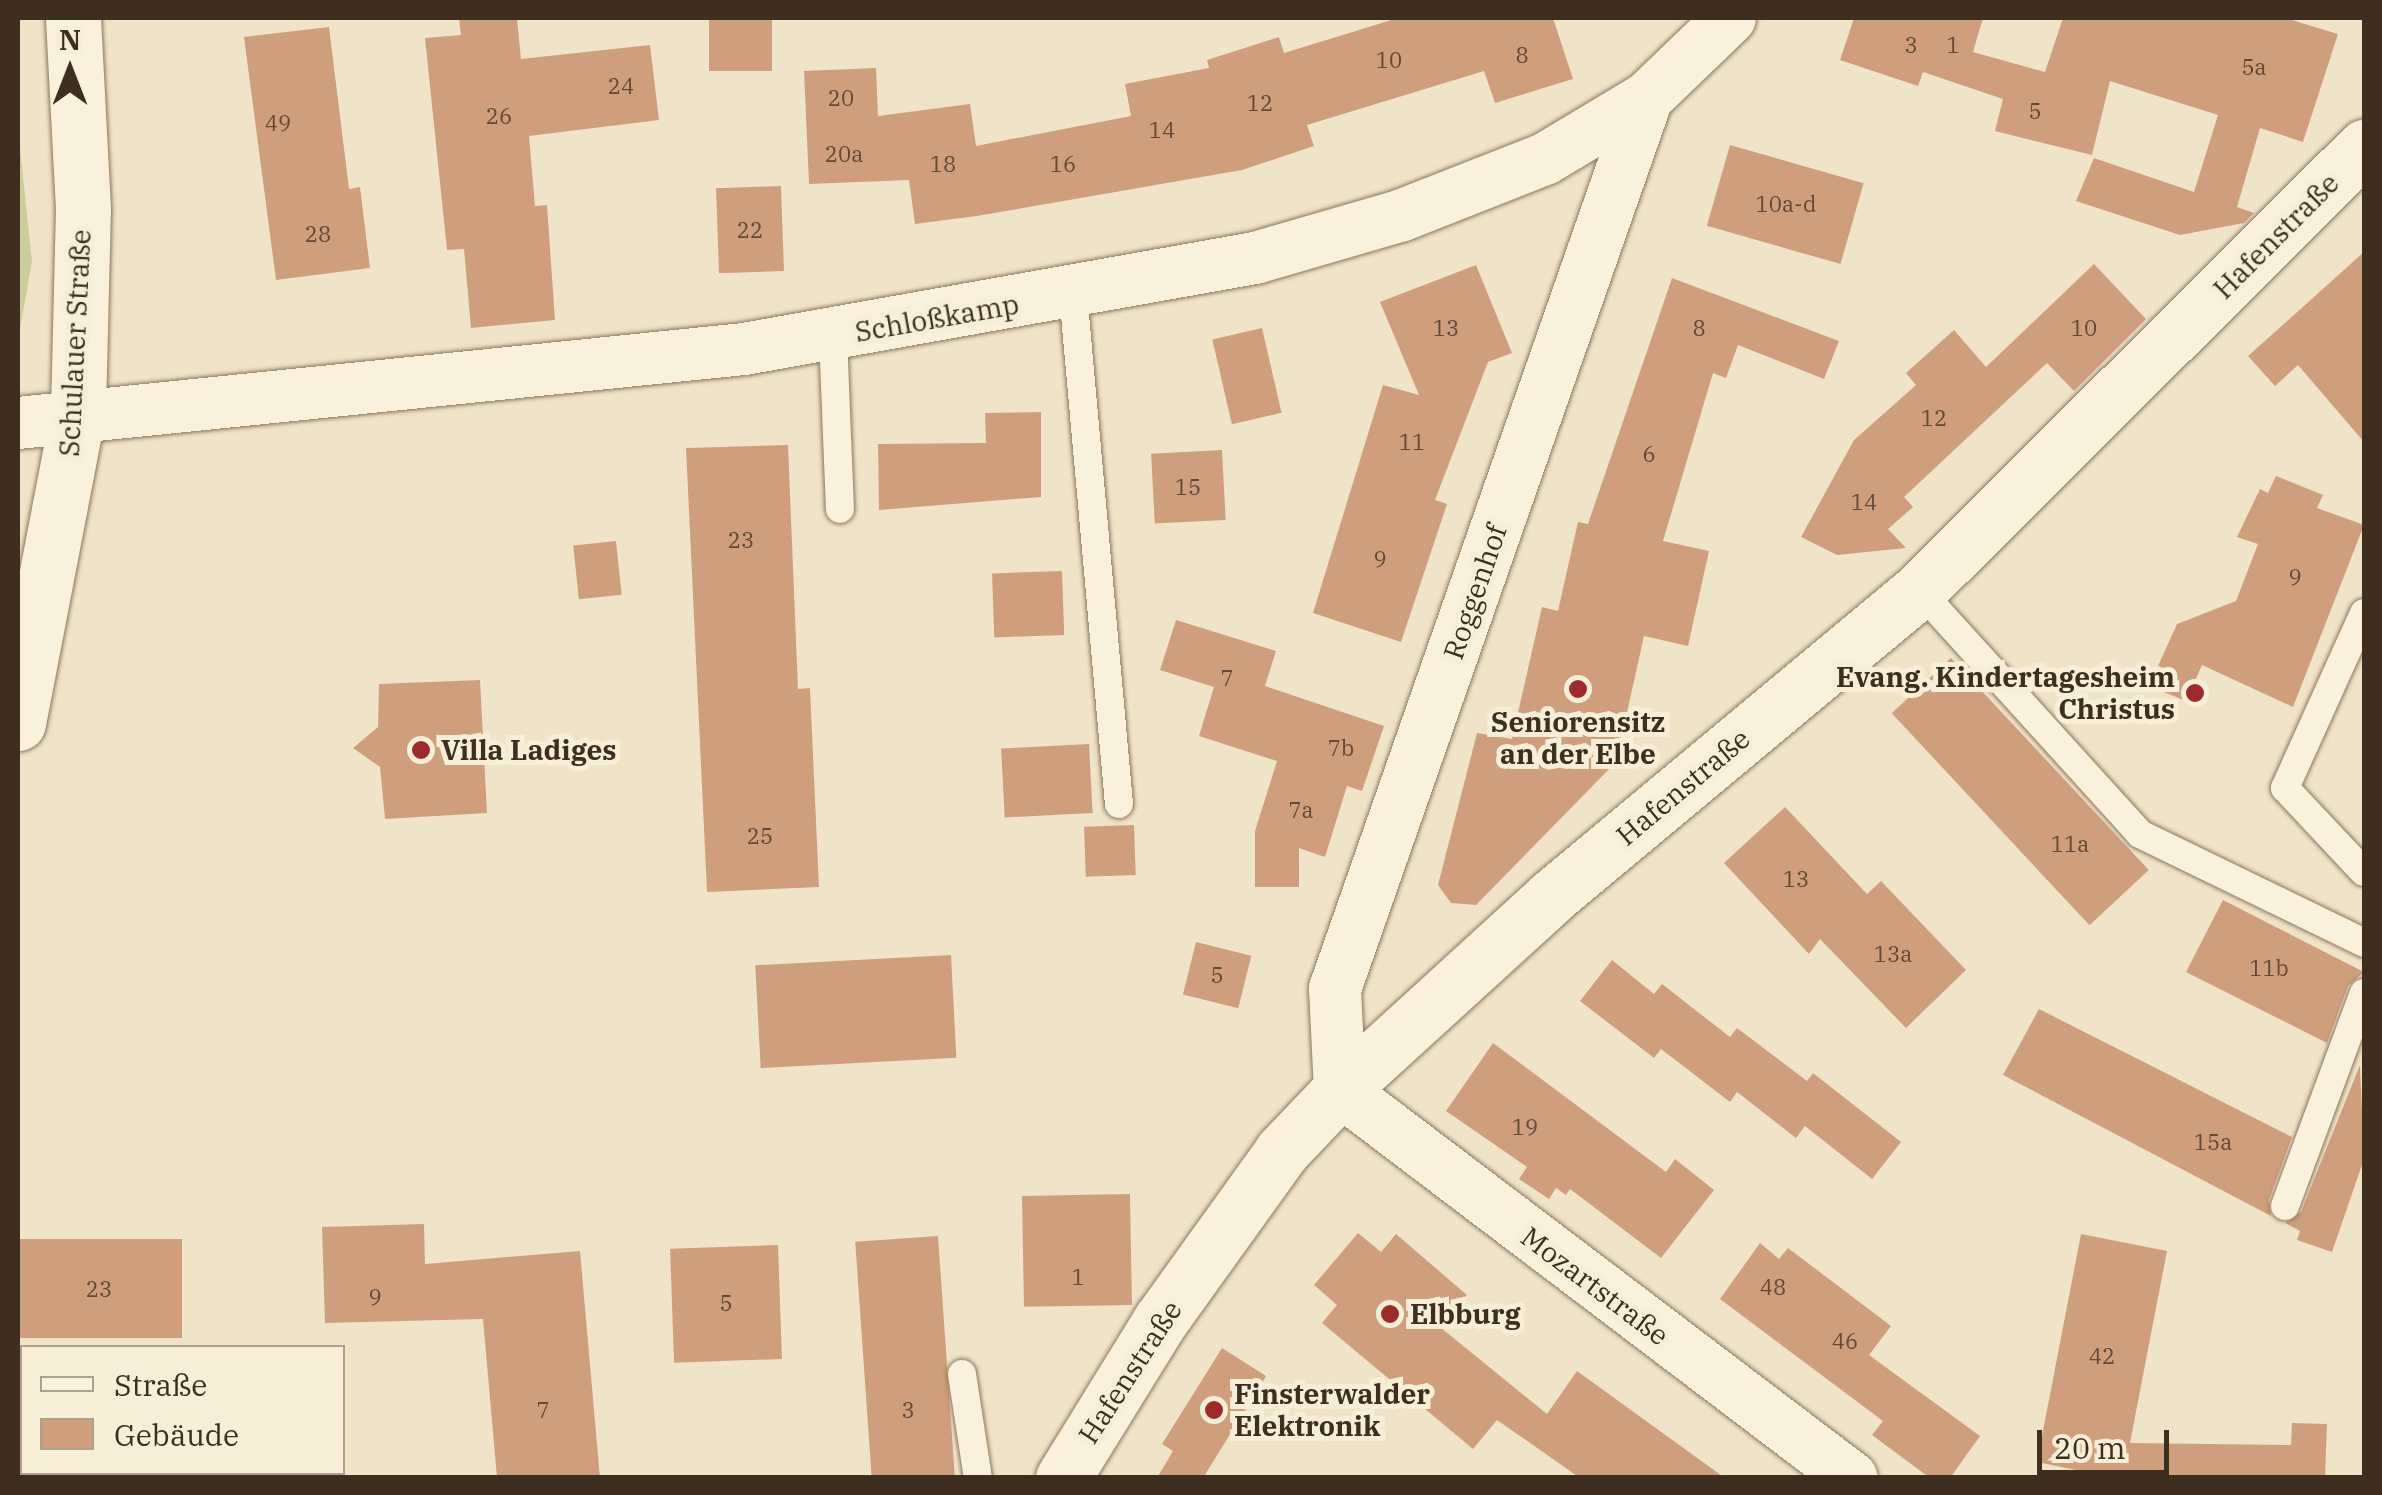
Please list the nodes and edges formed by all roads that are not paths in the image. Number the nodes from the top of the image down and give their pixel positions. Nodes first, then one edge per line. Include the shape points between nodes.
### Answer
1 (72, 18) edge
2 (1730, 18) edge
3 (1647, 98) junction
4 (2364, 148) edge
5 (1073, 293) junction
6 (833, 336) junction
7 (78, 411) junction
8 (18, 423) edge
9 (840, 508) dead end
10 (1920, 590) junction
11 (2364, 613) edge
12 (18, 723) edge
13 (1119, 804) dead end
14 (2364, 872) edge
15 (2364, 943) edge
16 (2364, 994) edge
17 (1340, 1090) junction
18 (2285, 1206) dead end
19 (962, 1374) dead end
20 (978, 1478) edge
21 (1062, 1478) edge
22 (1852, 1478) edge

1 - 7 street, Schulauer Straße via 82,210
2 - 3 street, Schloßkamp
3 - 5 street, Schloßkamp via 1545,159 1400,216 1255,258
3 - 17 street, Roggenhof via 1335,989
4 - 10 street, Hafenstraße
5 - 6 street, Schloßkamp
5 - 13 lane
6 - 7 street, Schloßkamp
6 - 9 lane
7 - 8 street, Schloßkamp
7 - 12 street, Schulauer Straße
10 - 15 lane via 2140,834
10 - 17 street, Hafenstraße via 1551,897
11 - 14 lane via 2285,788
16 - 18 lane
17 - 21 street, Hafenstraße via 1270,1166
17 - 22 street, Mozartstraße
19 - 20 lane

